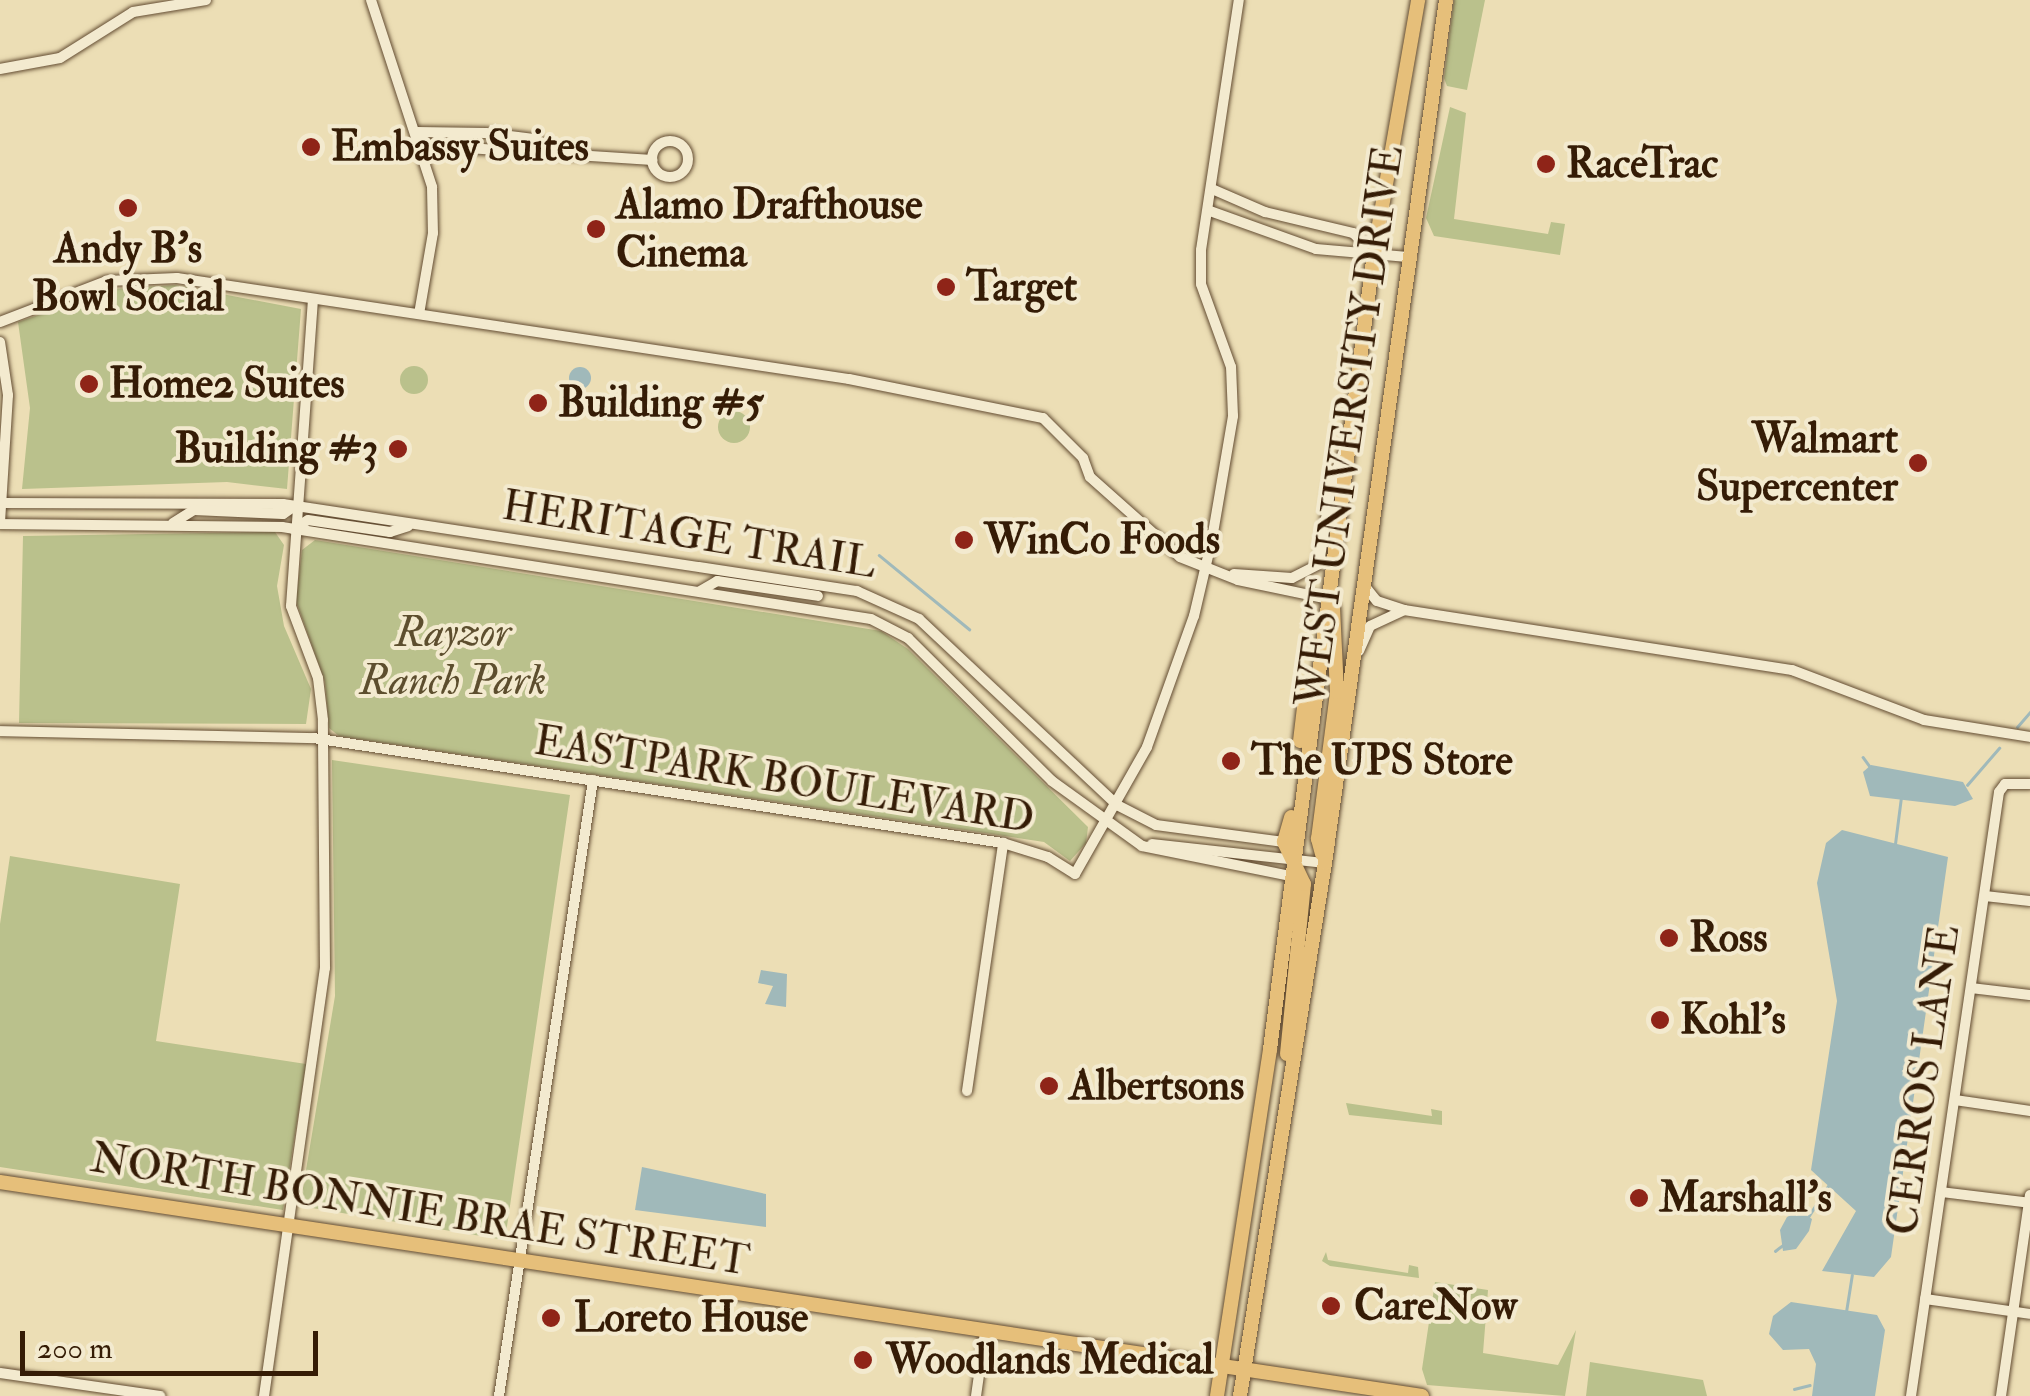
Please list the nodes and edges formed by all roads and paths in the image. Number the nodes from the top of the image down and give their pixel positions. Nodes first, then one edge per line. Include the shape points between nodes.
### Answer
1 (206, 0) edge
2 (1239, 0) edge
3 (1416, 0) edge
4 (1446, 0) edge
5 (376, 2) edge
6 (0, 69) edge
7 (417, 132) junction
8 (420, 145) junction
9 (550, 149) junction
10 (652, 160) junction
11 (1212, 189) junction
12 (1210, 211) junction
13 (1374, 252) junction
14 (1408, 257) junction
15 (314, 302) junction
16 (418, 314) junction
17 (0, 322) edge
18 (0, 342) edge
19 (1350, 435) junction
20 (1, 502) edge
21 (296, 506) junction
22 (0, 523) edge
23 (172, 524) junction
24 (410, 525) junction
25 (293, 529) junction
26 (545, 544) junction
27 (559, 546) junction
28 (1207, 567) junction
29 (542, 568) junction
30 (556, 570) junction
31 (1234, 574) junction
32 (1331, 576) junction
33 (1363, 584) junction
34 (699, 592) junction
35 (818, 596) dead end
36 (1328, 600) junction
37 (1404, 610) junction
38 (1352, 666) junction
39 (1318, 677) junction
40 (0, 731) edge
41 (2030, 736) edge
42 (323, 740) junction
43 (593, 780) junction
44 (2030, 784) edge
45 (1117, 805) junction
46 (1106, 823) junction
47 (1284, 842) junction
48 (1003, 843) junction
49 (1324, 864) junction
50 (1292, 868) junction
51 (1985, 896) junction
52 (2030, 902) edge
53 (1971, 988) junction
54 (2030, 995) edge
55 (1290, 1079) junction
56 (966, 1091) dead end
57 (1954, 1100) junction
58 (2030, 1112) edge
59 (0, 1182) edge
60 (1941, 1192) junction
61 (2030, 1200) edge
62 (288, 1224) junction
63 (518, 1259) junction
64 (1925, 1299) junction
65 (2013, 1312) junction
66 (2030, 1314) edge
67 (985, 1332) junction
68 (1222, 1370) junction
69 (1244, 1371) junction
70 (0, 1373) edge
71 (160, 1396) edge
72 (264, 1396) edge
73 (499, 1396) edge
74 (976, 1396) edge
75 (1218, 1396) edge
76 (1240, 1396) edge
77 (1422, 1396) edge
78 (1911, 1396) edge
79 (2001, 1396) edge

1 - 6 street via 133,12 60,58
2 - 11 street
3 - 13 main road, WEST UNIVERSITY DRIVE
4 - 14 main road, WEST UNIVERSITY DRIVE
5 - 7 street
7 - 8 street
7 - 9 street via 518,137
8 - 9 street via 532,154
8 - 16 street via 433,217
9 - 10 street
10 - 10 street via 663,143 687,145 689,172 664,176
11 - 12 street
11 - 13 street via 1265,212 1353,232
12 - 13 street via 1316,249 1359,257
12 - 28 street via 1201,284 1231,367 1233,416
13 - 14 street
13 - 19 main road, WEST UNIVERSITY DRIVE
14 - 33 main road, WEST UNIVERSITY DRIVE
15 - 16 street
15 - 17 street via 151,276 107,281
15 - 21 street
16 - 28 street via 849,379 1044,418 1083,458 1090,477 1161,545
18 - 20 street via 8,395
19 - 31 street via 1330,486 1319,564 1292,578
19 - 32 main road, WEST UNIVERSITY DRIVE
20 - 21 street, HERITAGE TRAIL via 216,499
20 - 22 street
21 - 23 street via 283,514 194,510
21 - 24 street, HERITAGE TRAIL
21 - 25 street
22 - 23 street, HERITAGE TRAIL
23 - 25 street, HERITAGE TRAIL
24 - 25 street via 390,532 308,520
24 - 26 street, HERITAGE TRAIL
25 - 29 street, HERITAGE TRAIL
25 - 42 street via 290,606 318,678
26 - 27 street, HERITAGE TRAIL
26 - 29 street
27 - 30 street
27 - 45 street, HERITAGE TRAIL via 820,583 886,599 919,619
28 - 31 street
28 - 45 street via 1146,748
29 - 30 street, HERITAGE TRAIL
30 - 34 street, HERITAGE TRAIL
31 - 36 street
32 - 36 main road, WEST UNIVERSITY DRIVE
32 - 49 main road via 1338,678 1318,840
33 - 37 street via 1377,601
33 - 38 main road, WEST UNIVERSITY DRIVE
34 - 35 street via 717,581
34 - 46 street, HERITAGE TRAIL via 890,626 1052,781
36 - 39 main road, WEST UNIVERSITY DRIVE
37 - 38 street via 1370,626
37 - 41 street via 1792,670 1924,720
38 - 49 main road, WEST UNIVERSITY DRIVE
39 - 47 main road via 1306,691
39 - 50 main road, WEST UNIVERSITY DRIVE
40 - 42 street, EASTPARK BOULEVARD
42 - 43 street, EASTPARK BOULEVARD
42 - 62 street via 321,1020
43 - 48 street, EASTPARK BOULEVARD
43 - 63 street
44 - 51 street, CERROS LANE via 2013,782 1999,792
45 - 46 street
45 - 47 street, HERITAGE TRAIL via 1156,825
46 - 48 street, EASTPARK BOULEVARD via 1075,874 1039,853
46 - 50 street, HERITAGE TRAIL via 1136,842
47 - 50 main road
48 - 56 street
49 - 50 street, HERITAGE TRAIL
49 - 55 main road, WEST UNIVERSITY DRIVE
50 - 55 main road via 1304,884 1288,1020
50 - 68 main road, WEST UNIVERSITY DRIVE
51 - 52 street
51 - 53 street, CERROS LANE
53 - 54 street
53 - 57 street, CERROS LANE
55 - 69 main road, WEST UNIVERSITY DRIVE
57 - 58 street
57 - 60 street, CERROS LANE
59 - 62 main road, NORTH BONNIE BRAE STREET
60 - 61 street
60 - 64 street, CERROS LANE
61 - 65 street
62 - 63 main road, NORTH BONNIE BRAE STREET
62 - 72 street
63 - 67 main road, NORTH BONNIE BRAE STREET
63 - 73 street
64 - 65 street
64 - 78 street, CERROS LANE
65 - 66 street
65 - 79 street
67 - 68 main road, NORTH BONNIE BRAE STREET
67 - 74 street
68 - 69 main road, NORTH BONNIE BRAE STREET
68 - 75 main road, WEST UNIVERSITY DRIVE
69 - 76 main road, WEST UNIVERSITY DRIVE
69 - 77 main road, NORTH BONNIE BRAE STREET
70 - 71 street

